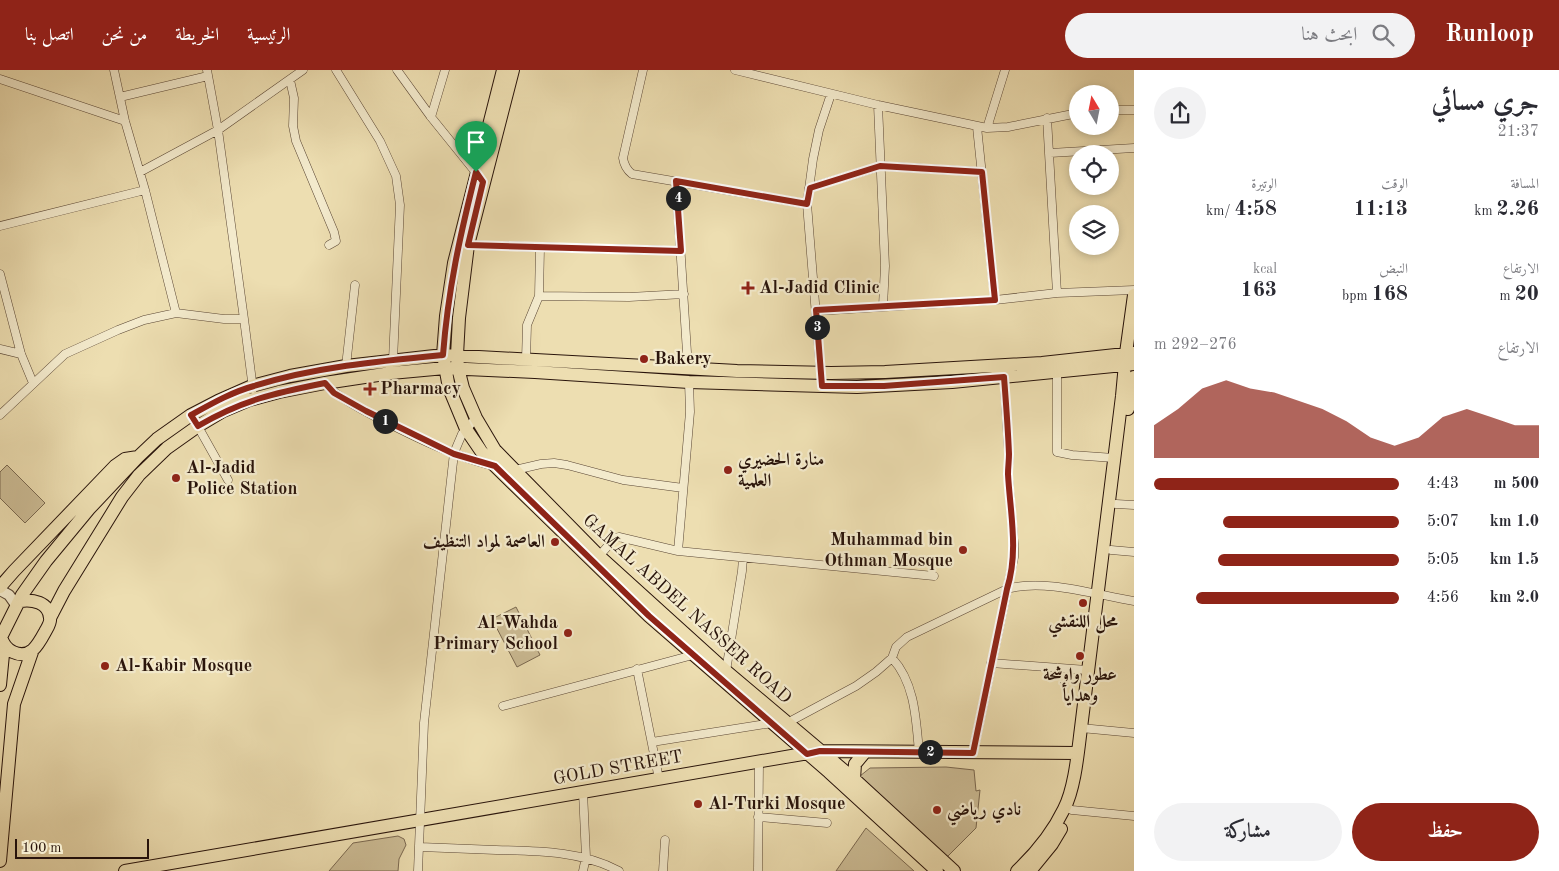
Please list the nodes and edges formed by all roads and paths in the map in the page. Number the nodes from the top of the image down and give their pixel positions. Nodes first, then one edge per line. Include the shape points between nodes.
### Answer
1 (114, 70) edge
2 (303, 70) edge
3 (336, 70) edge
4 (397, 70) edge
5 (444, 70) edge
6 (503, 70) edge
7 (513, 70) edge
8 (643, 70) edge
9 (735, 70) edge
10 (1005, 70) edge
11 (207, 73) edge
12 (767, 74) edge
13 (0, 79) edge
14 (290, 80) junction
15 (831, 94) junction
16 (120, 97) junction
17 (878, 105) junction
18 (1119, 110) edge
19 (1134, 110) edge
20 (1069, 114) edge
21 (431, 117) junction
22 (1047, 118) junction
23 (125, 121) junction
24 (977, 127) junction
25 (987, 128) junction
26 (218, 130) junction
27 (1134, 148) edge
28 (1050, 153) junction
29 (880, 166) junction
30 (140, 172) junction
31 (982, 172) junction
32 (480, 177) junction
33 (676, 181) junction
34 (810, 188) junction
35 (145, 190) junction
36 (807, 204) junction
37 (0, 226) edge
38 (329, 245) dead end
39 (468, 245) junction
40 (540, 248) junction
41 (681, 251) junction
42 (0, 274) edge
43 (355, 285) dead end
44 (1134, 290) edge
45 (1057, 293) junction
46 (684, 294) junction
47 (1134, 295) edge
48 (539, 296) junction
49 (995, 300) junction
50 (883, 306) junction
51 (816, 310) junction
52 (176, 313) junction
53 (244, 320) junction
54 (0, 348) edge
55 (21, 354) junction
56 (443, 355) junction
57 (526, 358) junction
58 (1130, 358) edge
59 (393, 360) junction
60 (457, 361) junction
61 (346, 366) junction
62 (444, 368) junction
63 (688, 368) junction
64 (1057, 372) junction
65 (821, 373) junction
66 (323, 377) junction
67 (1004, 377) junction
68 (1134, 377) edge
69 (689, 382) junction
70 (34, 384) junction
71 (252, 386) junction
72 (822, 386) junction
73 (254, 399) junction
74 (1, 413) edge
75 (476, 418) junction
76 (195, 420) junction
77 (466, 429) junction
78 (454, 454) junction
79 (138, 457) junction
80 (1114, 458) junction
81 (495, 466) junction
82 (515, 470) junction
83 (228, 480) dead end
84 (683, 488) junction
85 (1116, 504) junction
86 (1134, 505) edge
87 (1111, 550) junction
88 (678, 551) junction
89 (1134, 552) edge
90 (599, 556) junction
91 (742, 558) junction
92 (934, 576) dead end
93 (0, 589) edge
94 (1007, 589) junction
95 (1102, 594) junction
96 (1134, 601) edge
97 (18, 603) junction
98 (50, 618) junction
99 (2, 636) edge
100 (32, 652) junction
101 (693, 655) junction
102 (892, 658) junction
103 (991, 663) junction
104 (637, 670) junction
105 (1087, 670) junction
106 (726, 671) junction
107 (0, 685) edge
108 (503, 706) dead end
109 (772, 723) junction
110 (787, 723) junction
111 (1085, 728) junction
112 (1134, 733) edge
113 (652, 742) junction
114 (820, 751) junction
115 (864, 752) junction
116 (919, 752) junction
117 (973, 753) junction
118 (1077, 753) junction
119 (807, 754) junction
120 (759, 762) junction
121 (659, 779) junction
122 (854, 779) junction
123 (583, 792) junction
124 (1069, 809) junction
125 (1134, 816) edge
126 (758, 817) junction
127 (421, 820) junction
128 (827, 824) dead end
129 (665, 840) dead end
130 (420, 847) junction
131 (586, 857) junction
132 (0, 861) edge
133 (125, 871) edge
134 (418, 871) edge
135 (583, 871) edge
136 (619, 871) edge
137 (663, 871) edge
138 (758, 871) edge
139 (937, 871) edge
140 (954, 871) edge
141 (1018, 871) edge
142 (1030, 871) edge

1 - 16 street
2 - 14 street
3 - 59 street via 380,141 396,176 400,205
4 - 21 street
5 - 21 street
6 - 32 main road, GAMAL ABDEL NASSER ROAD
7 - 32 main road, GAMAL ABDEL NASSER ROAD
8 - 33 street via 624,162 632,174
9 - 12 street
10 - 25 street
11 - 16 street
11 - 26 street
12 - 15 street
13 - 23 street
14 - 26 street
14 - 38 street via 294,98 294,132 334,232 336,241
15 - 17 street
15 - 34 street via 819,130
16 - 23 street
17 - 24 street
17 - 29 street
18 - 19 street
20 - 22 street
21 - 32 street
22 - 25 street
22 - 28 street
23 - 30 street
24 - 25 street
24 - 31 street
26 - 30 street
26 - 53 street
27 - 28 street
28 - 45 street
29 - 31 street
29 - 34 street
29 - 50 street via 885,266
30 - 35 street
31 - 49 street
32 - 39 main road, GAMAL ABDEL NASSER ROAD
32 - 56 main road, GAMAL ABDEL NASSER ROAD via 454,263
33 - 36 street
33 - 41 street
34 - 36 street
35 - 37 street
35 - 52 street
36 - 51 street
39 - 40 street
39 - 60 main road, GAMAL ABDEL NASSER ROAD
40 - 41 street
40 - 48 street
41 - 46 street
42 - 55 street
43 - 61 street
44 - 45 street
45 - 49 street
46 - 48 street
46 - 63 street
47 - 58 main road
48 - 57 street via 527,325
49 - 50 street
50 - 51 street
51 - 65 street
52 - 53 street
52 - 70 street via 144,320 77,348 57,360
53 - 71 street
54 - 55 street
55 - 70 street
56 - 59 main road
56 - 60 main road
56 - 62 main road, GAMAL ABDEL NASSER ROAD
57 - 60 main road
57 - 63 main road
58 - 64 main road
58 - 65 main road
58 - 80 main road
59 - 61 main road
60 - 62 main road
60 - 69 main road
60 - 75 main road, GAMAL ABDEL NASSER ROAD via 463,388
61 - 66 main road
62 - 66 main road
62 - 77 main road, GAMAL ABDEL NASSER ROAD via 448,388
63 - 65 main road
64 - 67 main road
64 - 80 street via 1057,452
65 - 72 street
66 - 71 main road via 290,376
66 - 73 main road
66 - 78 street via 334,393
67 - 72 main road via 884,386
67 - 94 street via 1014,544
68 - 85 main road
69 - 72 main road
69 - 84 street via 690,412
70 - 74 street
71 - 73 street
71 - 76 main road via 218,400
73 - 76 main road
75 - 77 street
75 - 82 main road, GAMAL ABDEL NASSER ROAD via 496,450
76 - 79 main road via 157,439
76 - 83 street
76 - 98 main road via 122,497
77 - 78 street
77 - 81 main road, GAMAL ABDEL NASSER ROAD
78 - 81 street
78 - 127 street via 424,723
79 - 93 main road via 115,466
79 - 97 main road via 46,561
80 - 95 main road
81 - 101 main road, GAMAL ABDEL NASSER ROAD
82 - 84 street via 554,463 623,480
82 - 90 main road, GAMAL ABDEL NASSER ROAD
84 - 88 street
85 - 86 street
85 - 87 main road
87 - 89 street
87 - 95 main road
88 - 90 street via 616,537
88 - 91 street
90 - 106 main road, GAMAL ABDEL NASSER ROAD
91 - 92 street
91 - 106 street
93 - 97 street
94 - 95 street via 1016,586 1064,587
94 - 102 street via 907,637 896,647
94 - 103 street
95 - 96 street
95 - 105 main road
95 - 111 main road
97 - 98 main road via 36,600 48,610
97 - 99 main road
98 - 100 main road
99 - 100 main road via 9,650 16,654
99 - 107 main road
100 - 132 main road via 14,704
101 - 104 street
101 - 109 main road, GAMAL ABDEL NASSER ROAD
102 - 110 street via 856,686
102 - 116 street via 909,686
103 - 105 street
103 - 117 street
104 - 108 street
104 - 113 street
105 - 111 main road
106 - 110 main road, GAMAL ABDEL NASSER ROAD
109 - 113 street
109 - 119 main road, GAMAL ABDEL NASSER ROAD
110 - 114 main road, GAMAL ABDEL NASSER ROAD
111 - 112 street
111 - 118 main road
111 - 124 main road via 1078,789
113 - 121 street
114 - 115 main road, GOLD STREET
114 - 119 main road, GOLD STREET
114 - 122 main road, GAMAL ABDEL NASSER ROAD
115 - 116 main road, GOLD STREET
115 - 122 main road via 855,764
116 - 117 main road, GOLD STREET
117 - 118 main road, GOLD STREET
118 - 124 main road
119 - 120 main road, GOLD STREET
119 - 139 main road, GAMAL ABDEL NASSER ROAD
120 - 121 main road, GOLD STREET
120 - 126 street
121 - 123 main road, GOLD STREET
122 - 140 main road, GAMAL ABDEL NASSER ROAD
123 - 127 main road, GOLD STREET
123 - 131 street
124 - 125 street
124 - 141 main road
124 - 142 main road via 1052,844
126 - 128 street
126 - 138 street
127 - 130 street
127 - 133 main road, GOLD STREET
129 - 137 street
130 - 131 street via 528,851
130 - 134 street
131 - 135 street
131 - 136 street

